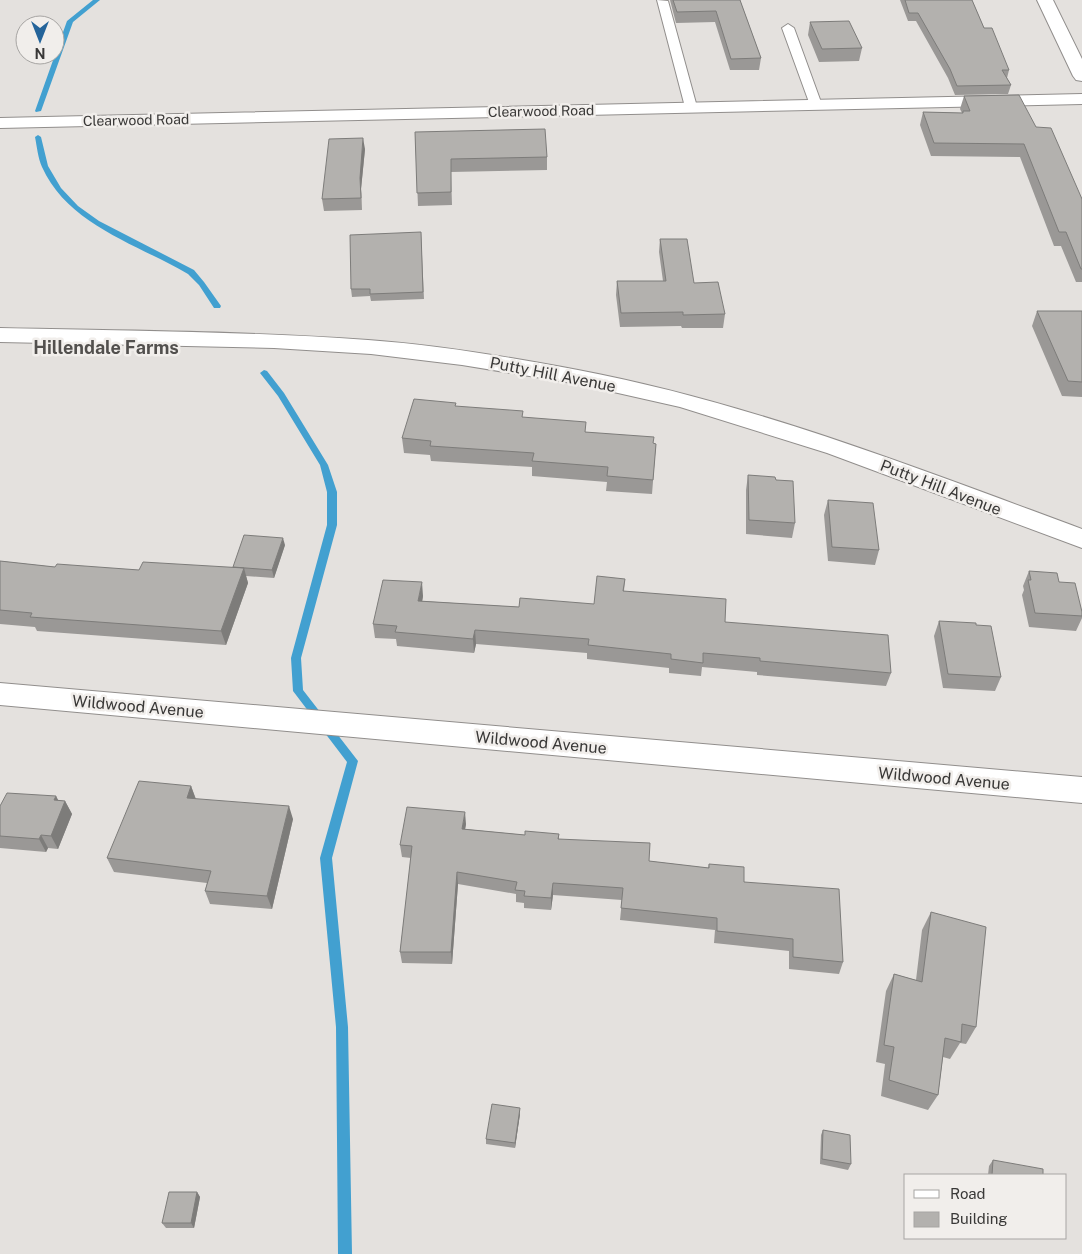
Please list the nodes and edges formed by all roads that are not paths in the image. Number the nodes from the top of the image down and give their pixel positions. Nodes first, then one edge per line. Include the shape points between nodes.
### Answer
1 (1045, 0) edge
2 (662, 1) edge
3 (788, 28) dead end
4 (1082, 76) edge
5 (1082, 99) edge
6 (816, 105) junction
7 (692, 108) junction
8 (0, 122) edge
9 (0, 335) edge
10 (1082, 539) edge
11 (0, 694) edge
12 (1082, 790) edge

1 - 4 street
2 - 7 lane
3 - 6 lane
5 - 6 street, Clearwood Road
6 - 7 street, Clearwood Road
7 - 8 street, Clearwood Road
9 - 10 street, Putty Hill Avenue via 343,345 462,358 578,377 684,401 819,442
11 - 12 street, Wildwood Avenue

